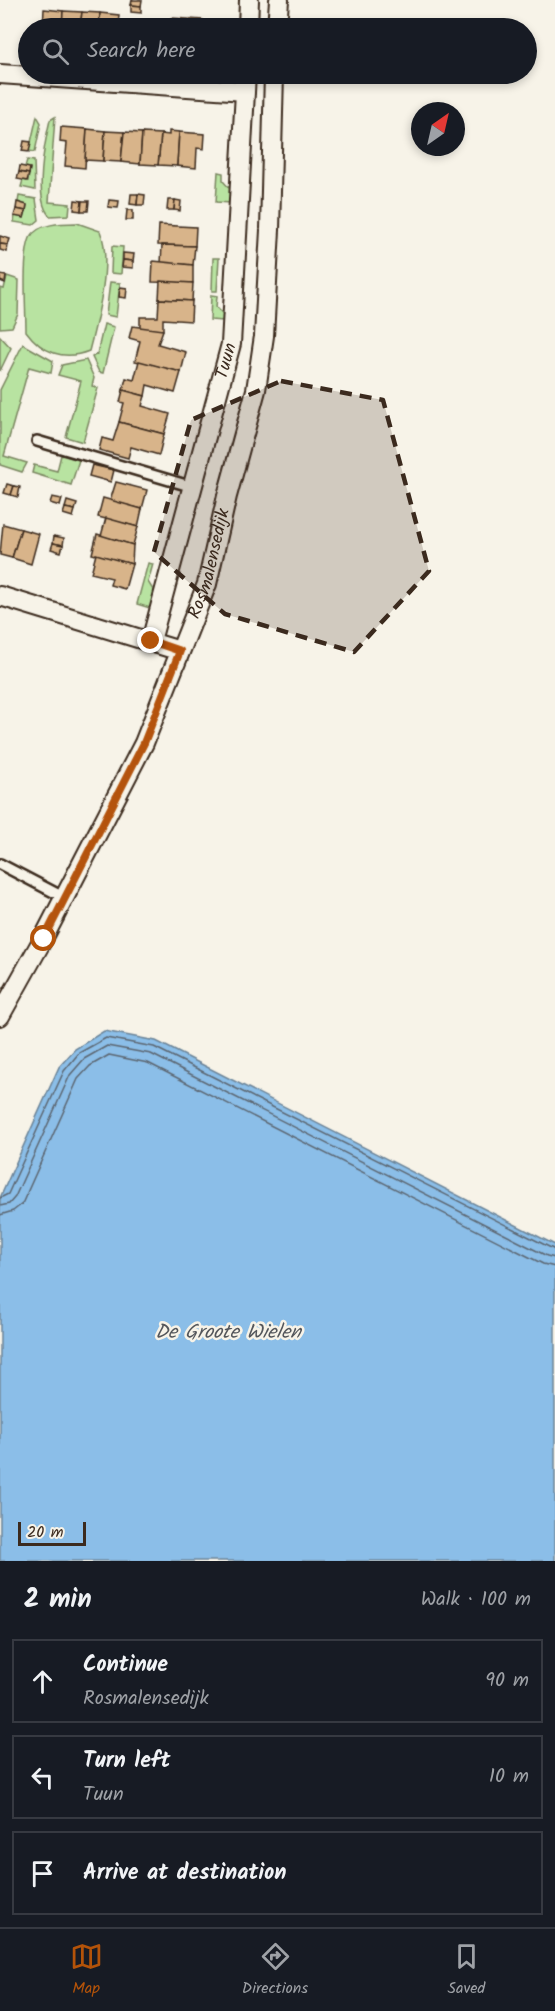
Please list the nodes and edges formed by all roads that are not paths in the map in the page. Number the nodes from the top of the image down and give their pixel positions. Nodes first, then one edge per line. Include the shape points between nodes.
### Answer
1 (249, 0) edge
2 (279, 0) edge
3 (248, 18) edge
4 (278, 18) edge
5 (0, 74) edge
6 (18, 75) edge
7 (245, 84) edge
8 (274, 84) edge
9 (37, 441) dead end
10 (193, 487) junction
11 (0, 597) edge
12 (151, 641) junction
13 (180, 651) junction
14 (0, 864) edge
15 (65, 898) junction
16 (0, 1016) edge

1 - 3 street
2 - 4 street
5 - 6 street
7 - 10 street, Tuun via 231,344
8 - 13 street, Rosmalensedijk via 264,336 256,390 207,584
9 - 10 lane
10 - 12 street, Tuun
11 - 12 street
12 - 13 street
13 - 15 street, Rosmalensedijk via 144,743
14 - 15 lane
15 - 16 street, Rosmalensedijk

